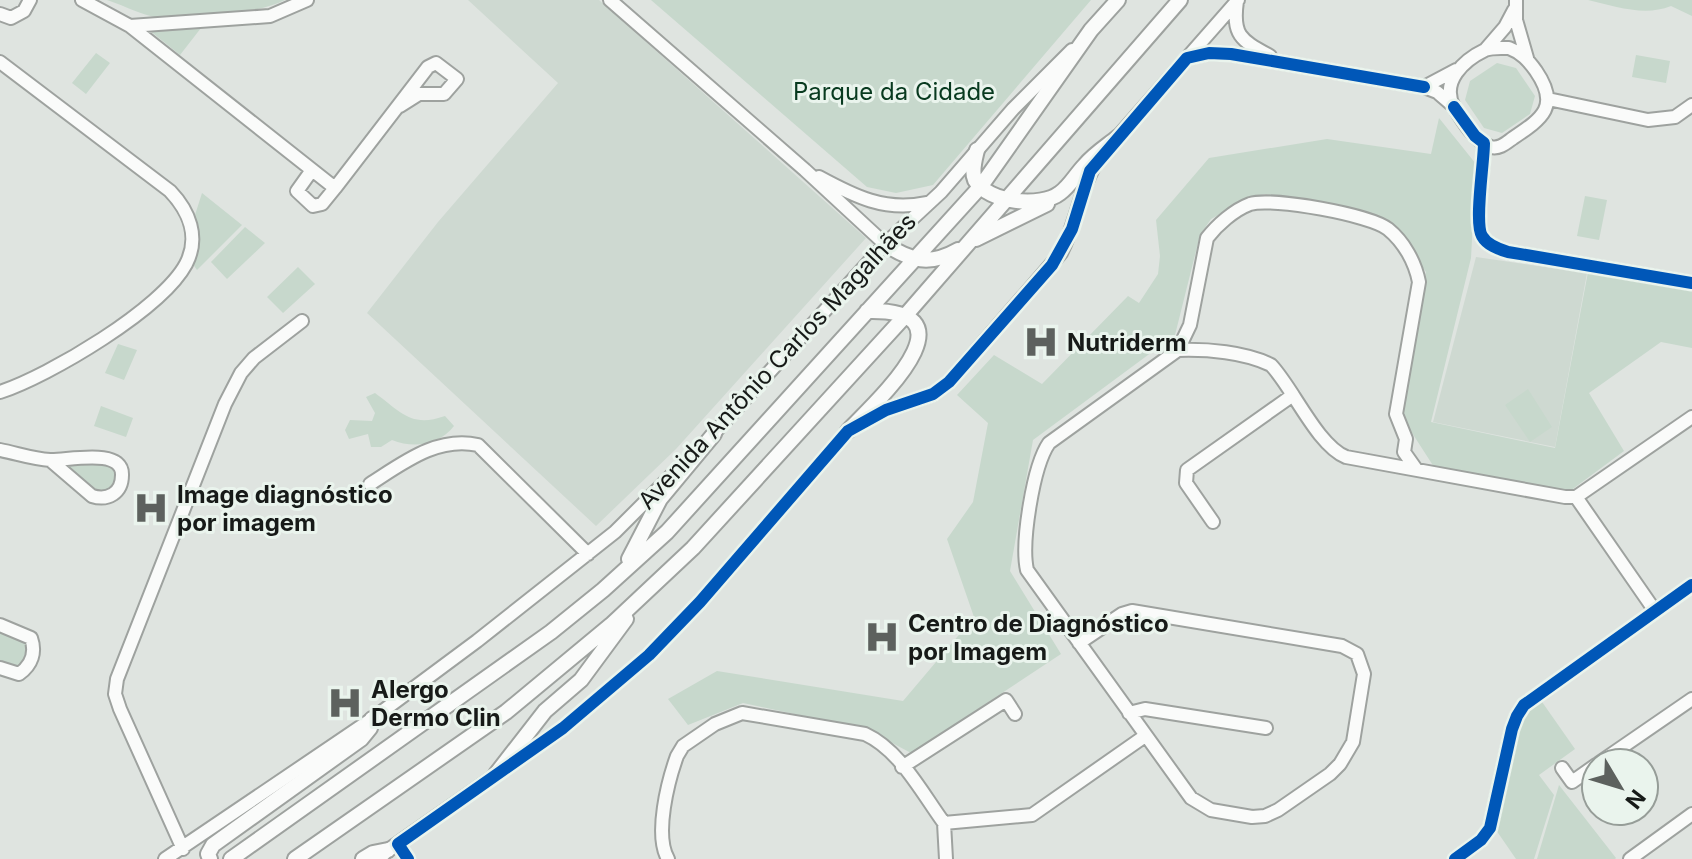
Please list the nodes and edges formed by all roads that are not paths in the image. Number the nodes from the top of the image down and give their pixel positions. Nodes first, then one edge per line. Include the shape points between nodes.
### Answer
1 (30, 0) edge
2 (82, 0) edge
3 (307, 0) edge
4 (610, 0) edge
5 (1118, 0) edge
6 (1180, 0) edge
7 (1237, 1) edge
8 (1516, 3) edge
9 (0, 14) edge
10 (130, 26) junction
11 (1091, 30) junction
12 (1486, 49) junction
13 (1187, 58) junction
14 (1527, 58) junction
15 (1276, 60) junction
16 (0, 62) edge
17 (1459, 69) junction
18 (1424, 87) junction
19 (1548, 99) junction
20 (1692, 105) edge
21 (400, 106) junction
22 (1454, 107) junction
23 (1118, 137) junction
24 (1484, 143) junction
25 (977, 150) junction
26 (312, 170) junction
27 (805, 170) junction
28 (981, 186) junction
29 (335, 188) junction
30 (1059, 195) junction
31 (1006, 199) junction
32 (929, 203) junction
33 (885, 244) junction
34 (967, 244) junction
35 (913, 259) junction
36 (1692, 283) edge
37 (867, 311) junction
38 (905, 316) junction
39 (302, 321) dead end
40 (1190, 325) junction
41 (1201, 349) junction
42 (1178, 350) junction
43 (0, 392) edge
44 (1293, 395) junction
45 (1692, 417) edge
46 (848, 431) junction
47 (714, 434) junction
48 (0, 450) edge
49 (1404, 452) junction
50 (50, 460) junction
51 (1390, 465) junction
52 (1416, 469) junction
53 (370, 484) dead end
54 (1576, 497) junction
55 (1213, 522) dead end
56 (588, 554) junction
57 (1692, 585) edge
58 (603, 590) junction
59 (646, 593) junction
60 (1655, 611) junction
61 (0, 625) edge
62 (1079, 643) junction
63 (0, 668) edge
64 (1692, 699) edge
65 (1129, 713) junction
66 (1015, 714) dead end
67 (372, 719) junction
68 (1266, 728) dead end
69 (1145, 736) junction
70 (1623, 747) edge
71 (902, 767) junction
72 (1562, 768) dead end
73 (496, 774) junction
74 (1580, 776) edge
75 (1692, 814) edge
76 (944, 823) junction
77 (183, 849) junction
78 (388, 851) edge
79 (165, 859) edge
80 (210, 859) edge
81 (231, 859) edge
82 (295, 859) edge
83 (363, 859) edge
84 (408, 859) edge
85 (668, 859) edge
86 (946, 859) edge
87 (1455, 859) edge
88 (1630, 859) edge

1 - 9 street via 18,15
2 - 10 street
3 - 10 street via 270,16
4 - 27 street
5 - 11 main road, Avenida Antônio Carlos Magalhães
6 - 31 main road
7 - 13 street
7 - 15 street via 1239,34
8 - 12 street
8 - 14 street
10 - 26 street
11 - 25 street, Avenida Antônio Carlos Magalhães
11 - 28 main road, Avenida Antônio Carlos Magalhães
12 - 14 street via 1509,48
12 - 17 street
13 - 15 street via 1219,53
13 - 23 street
14 - 19 street via 1546,86
15 - 18 street
16 - 43 street via 170,191 189,215 192,244 178,277 126,322 55,367
17 - 18 street
17 - 22 street via 1449,93
18 - 22 street
19 - 20 street via 1648,120 1675,117
19 - 24 street via 1538,121 1501,146
21 - 21 street via 419,94 444,94 457,79 432,64
21 - 29 street
22 - 24 street
23 - 30 main road
23 - 46 street via 1090,171 1061,253 949,382
24 - 36 street via 1478,221 1490,245
25 - 28 main road via 973,170
25 - 32 street, Avenida Antônio Carlos Magalhães
26 - 29 street
26 - 29 street via 297,191 307,201 318,207
27 - 32 street via 881,205
27 - 33 street
28 - 31 main road
28 - 35 main road, Avenida Antônio Carlos Magalhães
30 - 31 main road via 1036,201
30 - 34 main road
31 - 34 main road
32 - 33 street, Avenida Antônio Carlos Magalhães
33 - 35 main road
33 - 47 street, Avenida Antônio Carlos Magalhães
34 - 35 main road via 945,257
34 - 38 main road
35 - 37 main road, Avenida Antônio Carlos Magalhães
37 - 38 main road
37 - 58 main road, Avenida Antônio Carlos Magalhães via 706,491
38 - 46 main road via 919,336 913,358
38 - 59 main road via 745,494
39 - 77 street via 241,373 117,679 120,709
40 - 41 street
40 - 42 street
40 - 49 street via 1207,238 1241,209 1282,202 1376,221 1396,237 1419,282 1396,414 1406,439
41 - 42 street
41 - 44 street via 1261,360
42 - 62 street via 1056,436 1042,452 1024,557 1027,570
44 - 51 street via 1338,454
44 - 55 street via 1187,470 1186,483
45 - 54 street
46 - 73 street via 649,655 563,728
47 - 56 street, Avenida Antônio Carlos Magalhães
47 - 58 main road via 660,499 633,554
48 - 50 street
49 - 51 street
49 - 52 street
50 - 50 street via 92,496 101,499 118,491 123,472 109,460
51 - 52 street
52 - 54 street
53 - 56 street via 430,449 464,442 478,445
54 - 60 street
56 - 67 street, Avenida Antônio Carlos Magalhães
57 - 60 street
58 - 81 main road, Avenida Antônio Carlos Magalhães
59 - 73 main road via 581,680 545,711
59 - 82 main road via 506,712
60 - 87 street via 1524,705 1512,729 1490,828
61 - 63 street via 31,638 35,648 19,674
62 - 65 street
62 - 69 street via 1122,614 1143,612 1342,646 1362,662 1363,687 1348,754 1330,774 1265,816 1240,816 1199,805
64 - 70 street
65 - 68 street via 1145,709
65 - 69 street
66 - 71 street via 1006,700
67 - 77 street, Avenida Antônio Carlos Magalhães
67 - 80 main road via 357,742 213,845
69 - 76 street via 1032,815
71 - 76 street
71 - 85 street via 890,750 865,734 755,714 727,717 692,739 677,756 662,825
72 - 74 street via 1572,782
73 - 78 street
75 - 88 street
76 - 86 street
77 - 79 street, Avenida Antônio Carlos Magalhães
78 - 83 main road
78 - 84 street

